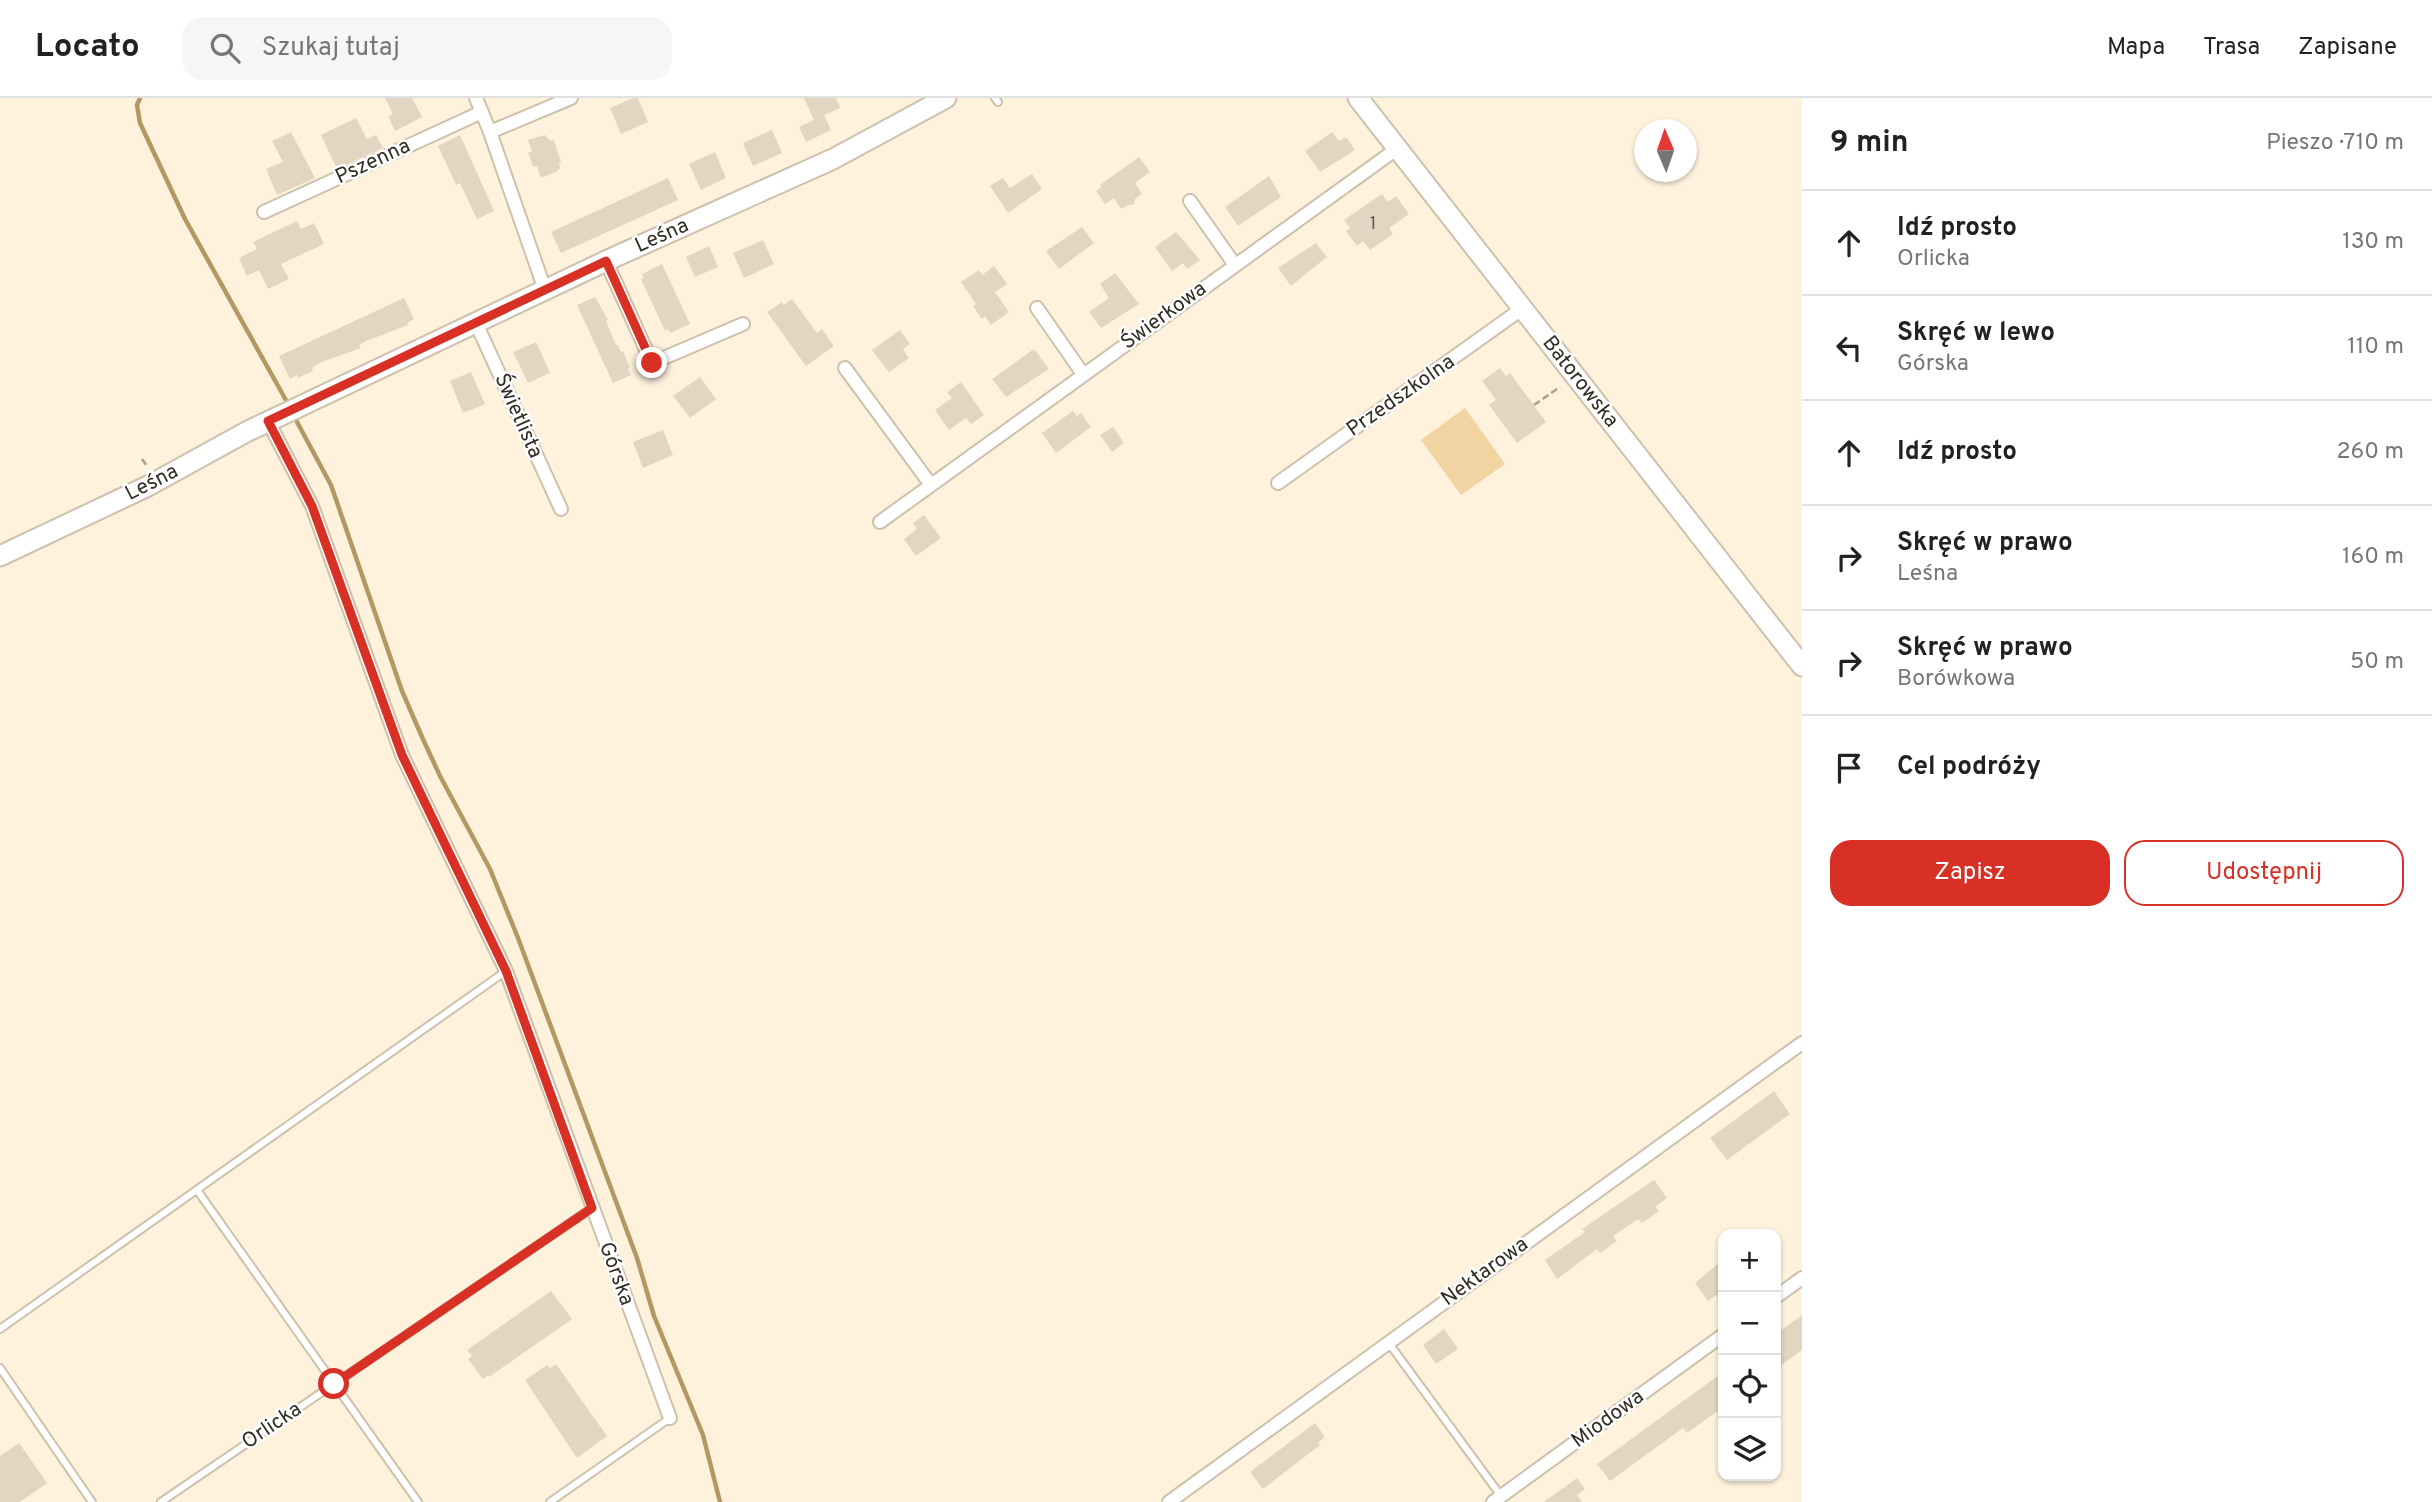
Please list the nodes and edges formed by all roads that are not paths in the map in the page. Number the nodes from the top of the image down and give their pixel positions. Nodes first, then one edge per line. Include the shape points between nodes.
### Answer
1 (476, 98) edge
2 (571, 98) edge
3 (1358, 98) edge
4 (944, 99) edge
5 (482, 112) junction
6 (490, 132) junction
7 (1398, 148) junction
8 (1190, 201) dead end
9 (264, 212) dead end
10 (606, 261) junction
11 (1235, 265) junction
12 (545, 290) junction
13 (1523, 308) junction
14 (1037, 309) dead end
15 (476, 323) junction
16 (743, 324) dead end
17 (845, 368) dead end
18 (1083, 374) junction
19 (268, 421) junction
20 (1278, 483) dead end
21 (930, 485) junction
22 (561, 509) dead end
23 (880, 522) dead end
24 (0, 556) edge
25 (1802, 666) edge
26 (506, 971) junction
27 (1802, 1043) edge
28 (197, 1190) junction
29 (592, 1208) junction
30 (1802, 1278) edge
31 (1781, 1293) edge
32 (0, 1329) edge
33 (1718, 1339) edge
34 (1388, 1342) junction
35 (0, 1368) edge
36 (334, 1384) junction
37 (670, 1418) joint
38 (1500, 1500) edge
39 (92, 1502) edge
40 (161, 1502) edge
41 (418, 1502) edge
42 (550, 1502) edge
43 (1169, 1502) edge

1 - 5 street
2 - 6 street
3 - 7 street, Batorowska
4 - 10 street, Leśna via 833,159
5 - 6 street
5 - 9 street, Pszenna
6 - 12 street
7 - 11 street, Świerkowa
7 - 13 street, Batorowska
8 - 11 street
10 - 12 street, Leśna
10 - 16 street via 652,363
11 - 18 street, Świerkowa
12 - 15 street, Leśna
13 - 20 street, Przedszkolna
13 - 25 street, Batorowska
14 - 18 street
15 - 19 street, Leśna
15 - 22 street, Świetlista
17 - 21 street
18 - 21 street, Świerkowa
19 - 24 street, Leśna via 148,486
19 - 26 street, Górska via 312,506 402,755
21 - 23 street, Świerkowa
26 - 28 lane
26 - 29 street, Górska
27 - 34 street, Nektarowa
28 - 32 lane
28 - 36 lane
29 - 36 lane, Orlicka
29 - 37 street, Górska
30 - 31 street
33 - 38 street, Miodowa
34 - 38 lane
34 - 43 street, Nektarowa
35 - 39 lane
36 - 40 lane, Orlicka
36 - 41 lane
37 - 42 lane

